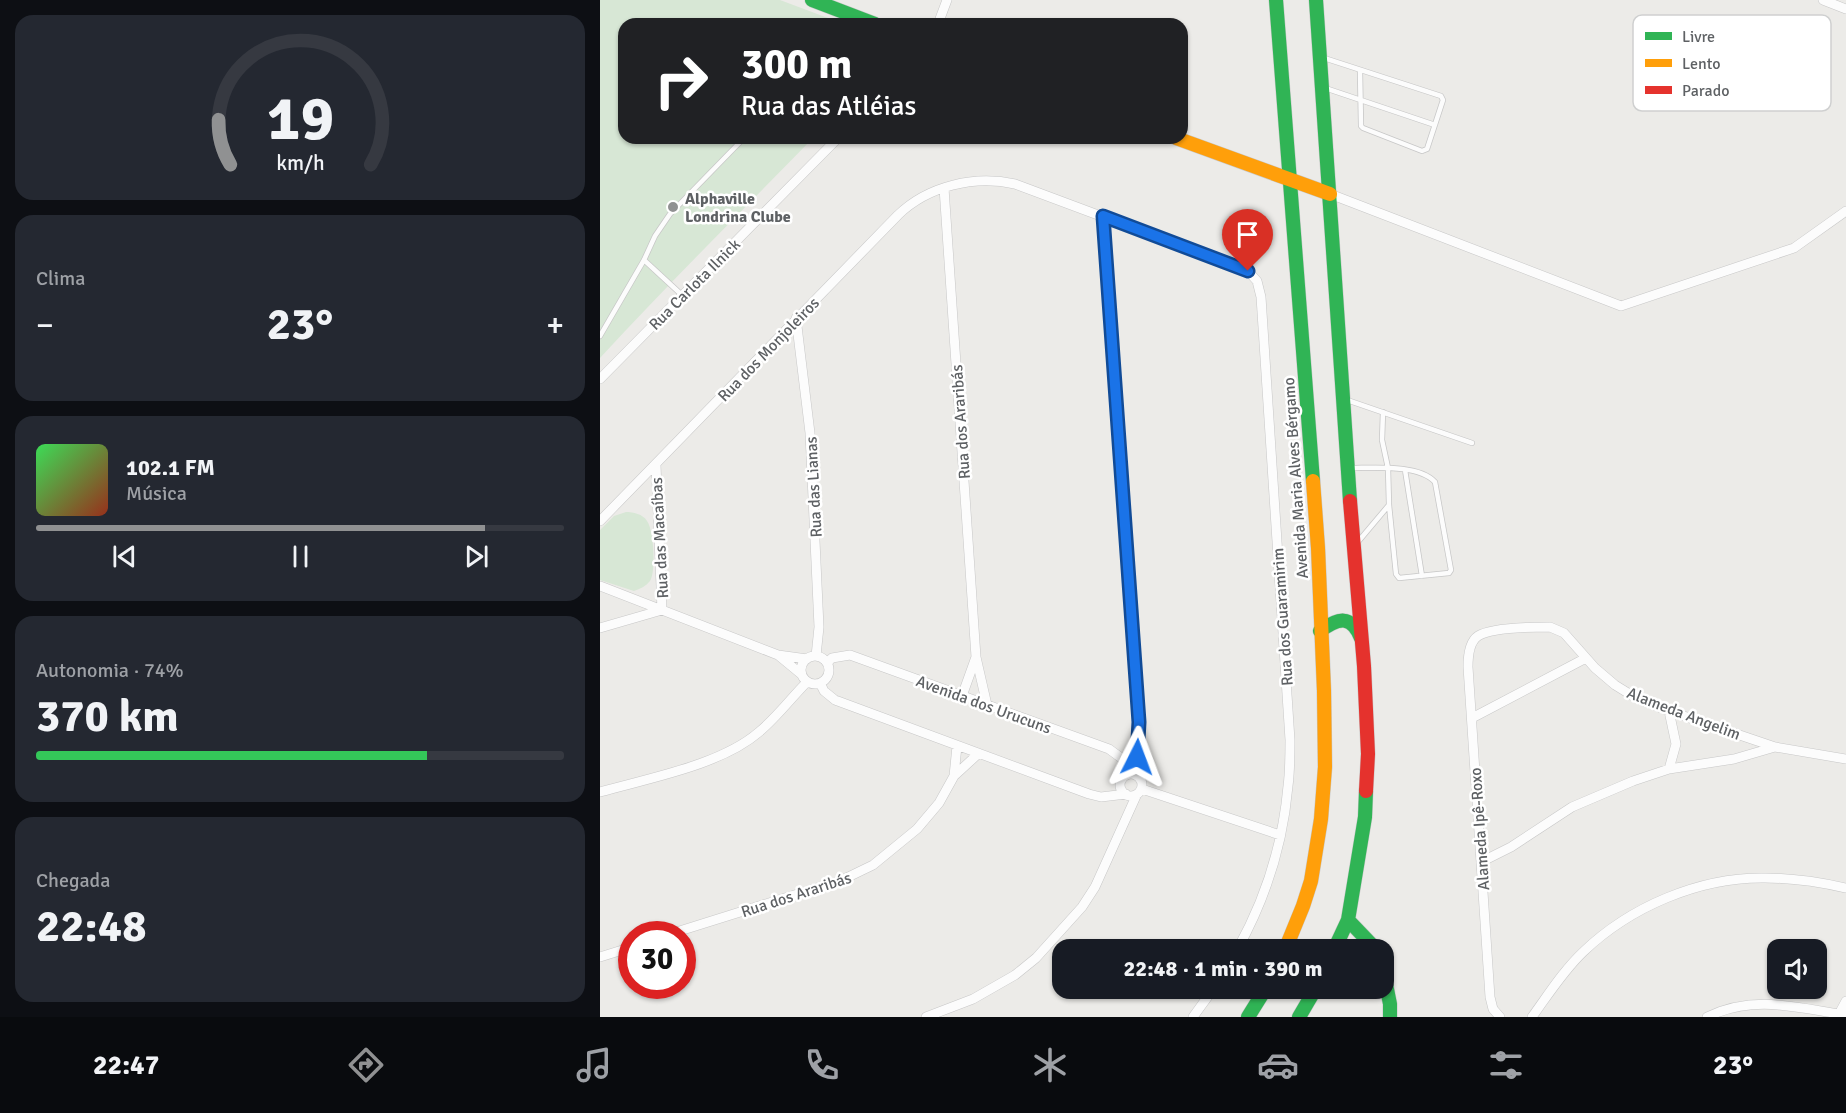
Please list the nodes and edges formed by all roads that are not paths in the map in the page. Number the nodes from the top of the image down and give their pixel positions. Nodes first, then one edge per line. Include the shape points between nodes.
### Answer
1 (812, 0) edge
2 (947, 0) edge
3 (1276, 0) edge
4 (1316, 0) edge
5 (1823, 0) edge
6 (1846, 9) edge
7 (859, 18) edge
8 (940, 18) edge
9 (1321, 57) junction
10 (1360, 70) junction
11 (1323, 87) junction
12 (1360, 100) junction
13 (1435, 125) junction
14 (1188, 143) edge
15 (738, 144) edge
16 (832, 144) edge
17 (1289, 181) junction
18 (944, 188) junction
19 (1330, 194) junction
20 (1846, 211) edge
21 (1103, 216) junction
22 (644, 260) junction
23 (1255, 277) joint
24 (683, 296) junction
25 (796, 318) junction
26 (600, 336) edge
27 (600, 379) edge
28 (1344, 399) junction
29 (1383, 412) junction
30 (1472, 443) dead end
31 (656, 465) junction
32 (1348, 468) junction
33 (1388, 468) junction
34 (1406, 470) junction
35 (1389, 505) junction
36 (600, 521) edge
37 (1354, 547) junction
38 (1422, 576) junction
39 (600, 586) edge
40 (662, 610) junction
41 (600, 628) edge
42 (1320, 631) junction
43 (1362, 640) junction
44 (1474, 640) joint
45 (778, 655) junction
46 (811, 657) junction
47 (976, 657) junction
48 (1586, 658) junction
49 (827, 663) junction
50 (804, 678) junction
51 (820, 683) junction
52 (962, 696) junction
53 (987, 705) junction
54 (1669, 711) junction
55 (1472, 718) junction
56 (957, 746) junction
57 (1775, 747) junction
58 (978, 754) junction
59 (1846, 759) edge
60 (1669, 769) junction
61 (1134, 774) junction
62 (954, 776) junction
63 (1139, 791) junction
64 (600, 792) edge
65 (1126, 794) junction
66 (1280, 835) junction
67 (1482, 862) junction
68 (1846, 888) edge
69 (1348, 921) junction
70 (696, 926) edge
71 (1243, 939) edge
72 (1290, 939) edge
73 (1339, 939) edge
74 (1366, 939) edge
75 (618, 951) edge
76 (600, 957) edge
77 (1206, 999) edge
78 (1259, 999) edge
79 (1310, 999) edge
80 (1388, 999) edge
81 (1846, 1001) edge
82 (1841, 1016) edge
83 (926, 1017) edge
84 (1193, 1017) edge
85 (1248, 1017) edge
86 (1299, 1017) edge
87 (1390, 1017) edge
88 (1500, 1017) edge
89 (1532, 1017) edge
90 (1707, 1017) edge

1 - 7 street
2 - 8 street
3 - 17 street, Avenida Maria Alves Bérgamo
4 - 9 street
5 - 6 street
9 - 10 lane
9 - 11 street
10 - 12 lane
10 - 13 lane via 1441,96
11 - 12 lane
11 - 19 street
12 - 13 lane
12 - 13 lane via 1363,128 1422,151
14 - 17 street
15 - 22 lane via 670,214
16 - 24 street, Rua Carlota Ilnick
17 - 19 street
17 - 42 street, Avenida Maria Alves Bérgamo via 1318,548
18 - 21 street, Rua dos Monjoleiros via 973,182 1007,182
18 - 25 street, Rua dos Monjoleiros via 902,211
18 - 47 street, Rua dos Araribás
19 - 20 street via 1621,306 1794,248
19 - 28 street
21 - 23 street, Rua dos Monjoleiros
21 - 61 street via 1139,722
22 - 24 lane
22 - 26 lane
23 - 66 street, Rua dos Guaramirim via 1261,297 1290,740 1289,784
24 - 27 street, Rua Carlota Ilnick
25 - 31 street, Rua dos Monjoleiros
25 - 46 street, Rua das Lianas via 810,433 819,627
28 - 29 lane
28 - 32 street
29 - 30 lane
29 - 33 lane via 1382,440
31 - 36 street, Rua dos Monjoleiros
31 - 40 street, Rua das Macaíbas
32 - 33 lane
32 - 37 street
33 - 34 lane
33 - 35 lane
34 - 38 lane
34 - 38 lane via 1431,477 1435,482 1451,570
35 - 37 lane
35 - 38 lane via 1396,574 1399,578
37 - 43 street
39 - 40 street
40 - 41 street
40 - 45 street
42 - 43 street via 1334,621 1347,621 1357,628
42 - 72 street, Avenida Maria Alves Bérgamo via 1325,767 1322,819 1311,881
43 - 69 street via 1368,754 1365,817
44 - 48 street, Alameda Angelim via 1493,630 1550,627 1564,633
44 - 55 street, Alameda Ipê-Roxo via 1468,660
45 - 46 street
45 - 50 street
46 - 49 street via 820,657
46 - 50 street via 802,666
47 - 52 street, Rua dos Araribás
47 - 53 street, Rua dos Araribás
48 - 54 street, Alameda Angelim via 1626,692
48 - 55 street
49 - 51 street via 827,677
49 - 52 street, Avenida dos Urucuns via 832,658 850,655
50 - 51 street
50 - 64 street via 758,733 726,753
51 - 56 street via 835,700
52 - 53 street, Avenida dos Urucuns
53 - 61 street, Avenida dos Urucuns via 1113,750
54 - 57 street, Alameda Angelim
54 - 60 street via 1676,744
55 - 67 street, Alameda Ipê-Roxo
56 - 58 street
56 - 62 street, Rua dos Araribás
57 - 59 street, Alameda Angelim
57 - 60 street via 1734,759
58 - 62 street, Rua dos Araribás
58 - 65 street via 1089,794
60 - 67 street via 1572,807
61 - 63 street via 1142,782
61 - 65 street via 1124,776 1121,782
62 - 70 street, Rua dos Araribás via 939,803 917,829 873,865 842,880
63 - 65 street via 1133,796
63 - 66 street
63 - 83 street via 1095,887 1036,958 974,999
66 - 71 street, Rua dos Guaramirim via 1265,890
67 - 88 street, Alameda Ipê-Roxo via 1490,997
68 - 89 street via 1795,879 1747,879 1714,884 1650,905 1622,921 1571,964
69 - 73 street
69 - 74 street
75 - 76 street
77 - 84 street
78 - 85 street
79 - 86 street
80 - 87 street
81 - 82 street
82 - 90 street via 1769,1004 1738,1007

